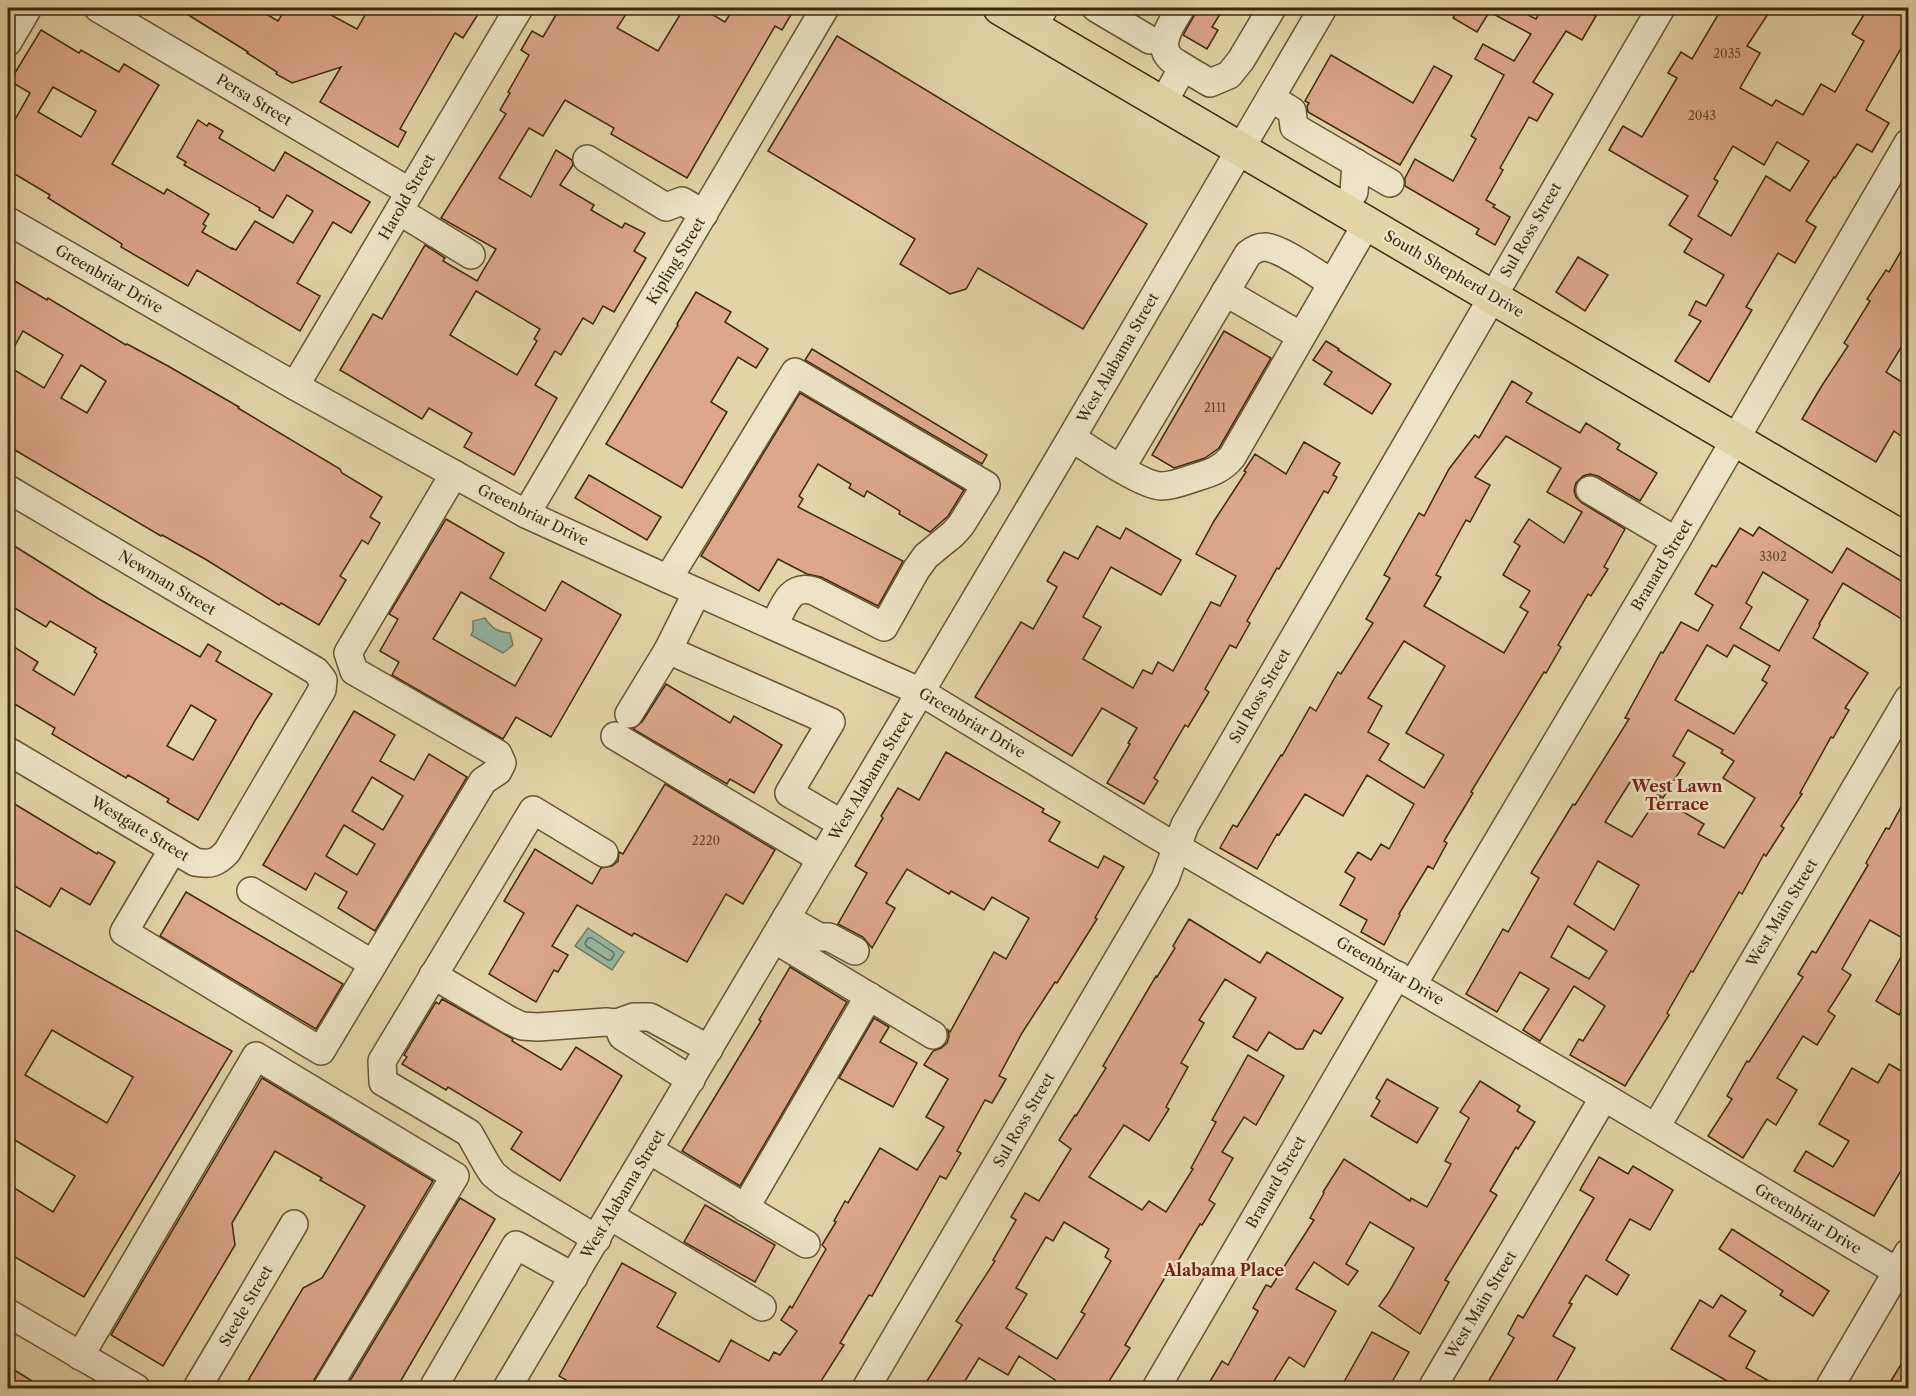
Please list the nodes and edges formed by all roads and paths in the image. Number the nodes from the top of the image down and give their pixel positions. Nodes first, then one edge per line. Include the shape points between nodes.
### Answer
1 (28, 8) edge
2 (98, 8) edge
3 (519, 8) edge
4 (825, 8) edge
5 (1000, 8) edge
6 (1096, 8) edge
7 (1181, 8) edge
8 (1323, 8) edge
9 (1661, 8) edge
10 (1270, 10) edge
11 (1039, 17) edge
12 (1306, 36) junction
13 (1150, 40) dead end
14 (8, 42) edge
15 (1183, 67) junction
16 (1271, 98) junction
17 (1163, 103) junction
18 (1908, 143) edge
19 (1241, 149) junction
20 (587, 159) dead end
21 (1356, 163) junction
22 (1390, 183) dead end
23 (405, 202) junction
24 (704, 214) junction
25 (1355, 216) junction
26 (8, 221) edge
27 (471, 255) dead end
28 (1332, 283) junction
29 (1225, 292) junction
30 (1492, 297) junction
31 (1301, 336) junction
32 (296, 386) junction
33 (1071, 438) junction
34 (1736, 439) junction
35 (1121, 468) junction
36 (454, 474) junction
37 (8, 489) edge
38 (1590, 490) dead end
39 (526, 514) junction
40 (1676, 541) junction
41 (1908, 541) edge
42 (668, 579) junction
43 (698, 592) junction
44 (774, 626) junction
45 (668, 650) junction
46 (323, 680) joint
47 (921, 692) junction
48 (1908, 699) edge
49 (8, 751) edge
50 (842, 824) junction
51 (1178, 847) junction
52 (173, 849) junction
53 (604, 853) dead end
54 (821, 860) junction
55 (251, 891) dead end
56 (780, 929) junction
57 (855, 951) dead end
58 (373, 964) junction
59 (433, 975) junction
60 (1405, 979) junction
61 (869, 996) junction
62 (617, 1023) junction
63 (933, 1035) dead end
64 (709, 1049) junction
65 (691, 1080) junction
66 (1604, 1096) junction
67 (1656, 1127) junction
68 (649, 1150) junction
69 (745, 1208) junction
70 (294, 1224) dead end
71 (603, 1228) junction
72 (806, 1244) dead end
73 (1905, 1268) edge
74 (574, 1277) junction
75 (762, 1306) dead end
76 (8, 1313) edge
77 (80, 1356) junction
78 (136, 1389) edge
79 (197, 1389) edge
80 (327, 1389) edge
81 (433, 1389) edge
82 (507, 1389) edge
83 (866, 1389) edge
84 (1156, 1389) edge
85 (1432, 1389) edge
86 (1829, 1389) edge

1 - 14 street
2 - 23 street, Persa Street
3 - 23 street, Harold Street
4 - 24 street, Kipling Street
5 - 11 main road, South Shepherd Drive
6 - 13 street
7 - 15 street via 1165,39 1165,48 1169,58
8 - 12 street, West Alabama Street
9 - 30 street, Sul Ross Street
10 - 12 street
10 - 15 street via 1229,75 1210,83
11 - 17 main road, South Shepherd Drive
12 - 16 street, West Alabama Street
15 - 17 street
16 - 19 street, West Alabama Street
16 - 21 street via 1292,111 1294,127
17 - 19 main road, South Shepherd Drive
18 - 34 street, Branard Street
19 - 25 main road, South Shepherd Drive
19 - 33 street, West Alabama Street
20 - 24 street via 666,207 682,201
21 - 22 street
21 - 25 street
23 - 27 street, Persa Street
23 - 32 street, Harold Street
24 - 39 street, Kipling Street
25 - 28 street
25 - 30 main road, South Shepherd Drive
26 - 32 street, Greenbriar Drive
28 - 29 street via 1266,247 1248,254
28 - 31 street
29 - 31 street
29 - 35 street
30 - 34 main road, South Shepherd Drive
30 - 51 street, Sul Ross Street via 1185,825
31 - 35 street via 1224,466 1174,485 1159,486
32 - 36 street, Greenbriar Drive
33 - 35 street
33 - 47 street, West Alabama Street
34 - 40 street, Branard Street
34 - 41 main road, South Shepherd Drive
36 - 39 street, Greenbriar Drive
36 - 58 street via 348,653 354,671 498,754 502,763 498,771 483,781
37 - 46 street, Newman Street via 316,671
38 - 40 street
39 - 42 street, Greenbriar Drive
40 - 60 street, Branard Street
42 - 43 street, Greenbriar Drive
42 - 44 street via 795,372 986,485 962,525 926,556 884,627 805,588 787,600
43 - 44 street, Greenbriar Drive
43 - 45 street
44 - 47 street, Greenbriar Drive
45 - 50 street via 831,722 789,793
45 - 54 street via 622,724
46 - 52 street, Westgate Street via 322,690 227,852 219,861 208,864 195,862
47 - 50 street, West Alabama Street
47 - 51 street, Greenbriar Drive
48 - 67 street, West Main Street
49 - 52 street, Westgate Street
50 - 54 street, West Alabama Street
51 - 60 street, Greenbriar Drive
51 - 83 street, Sul Ross Street via 1165,879
52 - 58 street via 123,933 321,1051
53 - 59 street via 533,810
54 - 56 street, West Alabama Street
55 - 58 street
56 - 57 street via 829,937
56 - 61 street
56 - 64 street, West Alabama Street
59 - 62 street via 522,1026
59 - 71 street via 381,1061 383,1082 469,1133 493,1174 504,1184
60 - 66 street, Greenbriar Drive
60 - 84 street, Branard Street
61 - 63 street
61 - 69 street
62 - 64 street via 650,1017
62 - 65 street via 622,1036
64 - 65 street, West Alabama Street
65 - 68 street, West Alabama Street
66 - 67 street, Greenbriar Drive
66 - 85 street, West Main Street
67 - 73 street, Greenbriar Drive
68 - 69 street
68 - 71 street, West Alabama Street
69 - 72 street
70 - 79 street, Steele Street
71 - 74 street, West Alabama Street
71 - 75 street
73 - 86 street
74 - 81 street via 516,1245
74 - 82 street, West Alabama Street
76 - 77 street
77 - 78 street
77 - 80 street via 256,1056 455,1176

